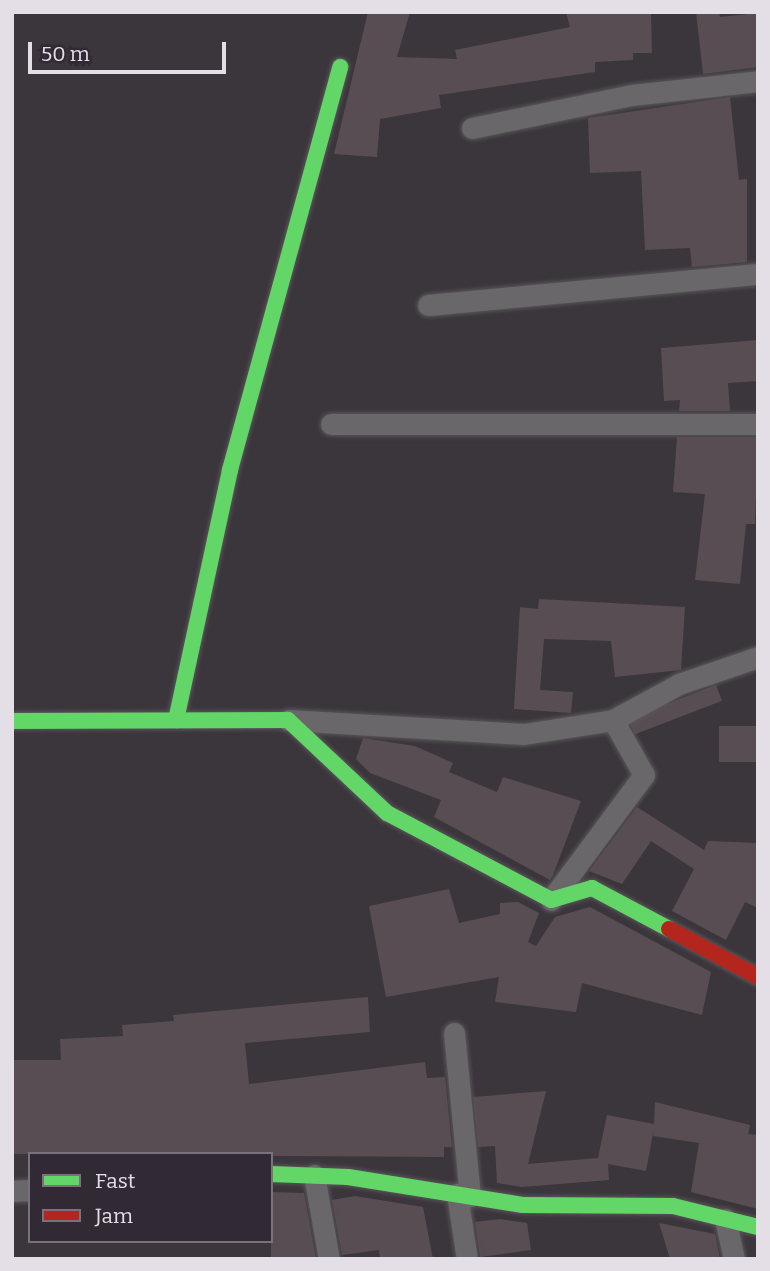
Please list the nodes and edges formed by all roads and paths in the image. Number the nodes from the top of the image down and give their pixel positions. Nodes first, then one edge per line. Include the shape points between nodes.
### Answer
1 (340, 67) dead end
2 (758, 81) edge
3 (472, 128) dead end
4 (758, 274) edge
5 (428, 305) dead end
6 (331, 424) dead end
7 (758, 424) edge
8 (758, 657) edge
9 (288, 719) junction
10 (176, 720) junction
11 (612, 720) junction
12 (12, 721) edge
13 (551, 900) junction
14 (758, 977) edge
15 (454, 1033) dead end
16 (273, 1174) edge
17 (314, 1175) junction
18 (464, 1195) junction
19 (725, 1219) junction
20 (758, 1227) edge
21 (329, 1259) edge
22 (467, 1259) edge
23 (734, 1259) edge

1 - 10 street via 230,470
2 - 3 street via 632,95
4 - 5 street
6 - 7 street
8 - 11 street via 679,684
9 - 10 street
9 - 11 street via 524,734
9 - 13 street via 387,813
10 - 12 street
11 - 13 street via 644,775
13 - 14 street via 592,888
15 - 18 street
16 - 17 street
17 - 18 street
17 - 21 street
18 - 19 street via 523,1205 673,1206
18 - 22 street
19 - 20 street
19 - 23 street

